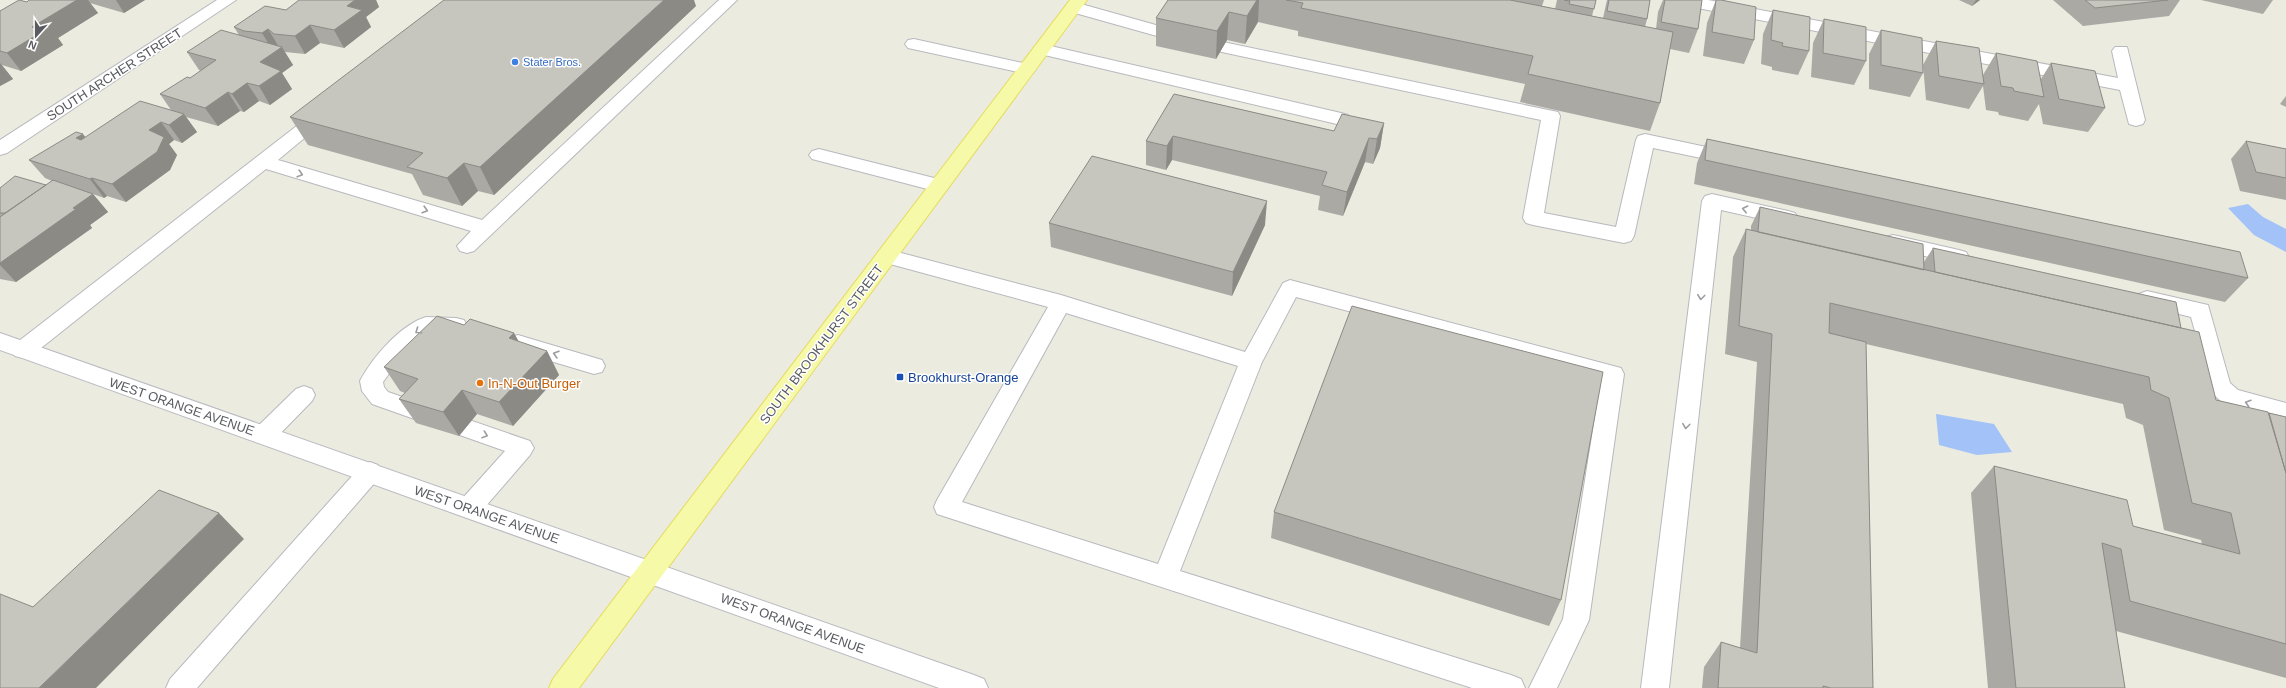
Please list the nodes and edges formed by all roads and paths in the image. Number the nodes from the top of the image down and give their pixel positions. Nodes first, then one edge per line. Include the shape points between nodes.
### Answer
1 (228, 0) edge
2 (729, 0) edge
3 (1682, 0) edge
4 (1076, 3) edge
5 (1712, 3) edge
6 (1164, 33) edge
7 (914, 44) dead end
8 (1223, 46) edge
9 (1042, 49) junction
10 (2121, 51) dead end
11 (1027, 69) junction
12 (2129, 86) junction
13 (338, 103) edge
14 (1341, 119) edge
15 (2136, 120) dead end
16 (0, 149) edge
17 (819, 155) dead end
18 (1745, 161) edge
19 (263, 162) junction
20 (939, 186) junction
21 (1805, 222) edge
22 (485, 228) junction
23 (1875, 238) edge
24 (467, 246) dead end
25 (886, 256) junction
26 (1975, 261) edge
27 (2130, 296) edge
28 (1061, 303) junction
29 (473, 330) edge
30 (496, 337) edge
31 (0, 341) edge
32 (23, 350) junction
33 (1251, 362) junction
34 (594, 366) dead end
35 (304, 396) dead end
36 (2286, 412) edge
37 (264, 435) junction
38 (370, 472) junction
39 (470, 508) junction
40 (650, 571) junction
41 (1165, 578) junction
42 (180, 688) edge
43 (563, 688) edge
44 (974, 688) edge
45 (1511, 688) edge
46 (1543, 688) edge
47 (1655, 688) edge

1 - 16 street, SOUTH ARCHER STREET
2 - 22 street
3 - 5 street
4 - 6 street
4 - 9 main road, SOUTH BROOKHURST STREET
5 - 12 street
7 - 11 street
8 - 18 street via 1551,116 1533,218 1624,236 1644,140
9 - 11 main road, SOUTH BROOKHURST STREET
9 - 14 street via 1184,90
10 - 12 street
11 - 20 main road, SOUTH BROOKHURST STREET
12 - 15 street
13 - 19 street
17 - 20 street
19 -> 22 street
19 - 32 street
20 - 25 main road, SOUTH BROOKHURST STREET
21 -> 47 street via 1712,201
22 - 24 street
23 - 26 street
25 - 28 street
25 - 40 main road, SOUTH BROOKHURST STREET
36 -> 27 street via 2231,398 2220,387 2200,311
28 - 33 street
28 - 41 street via 946,507
29 -> 39 street via 448,325 426,326 393,351 372,381 373,391 380,398 522,448
34 -> 30 street
31 - 32 street, WEST ORANGE AVENUE
32 - 37 street, WEST ORANGE AVENUE
33 - 41 street
33 - 46 street via 1290,288 1613,374 1576,620
35 - 37 street
37 - 38 street, WEST ORANGE AVENUE
38 - 39 street, WEST ORANGE AVENUE
38 - 42 street
39 - 40 street, WEST ORANGE AVENUE
40 - 43 main road, SOUTH BROOKHURST STREET
40 - 44 street, WEST ORANGE AVENUE
41 - 45 street

